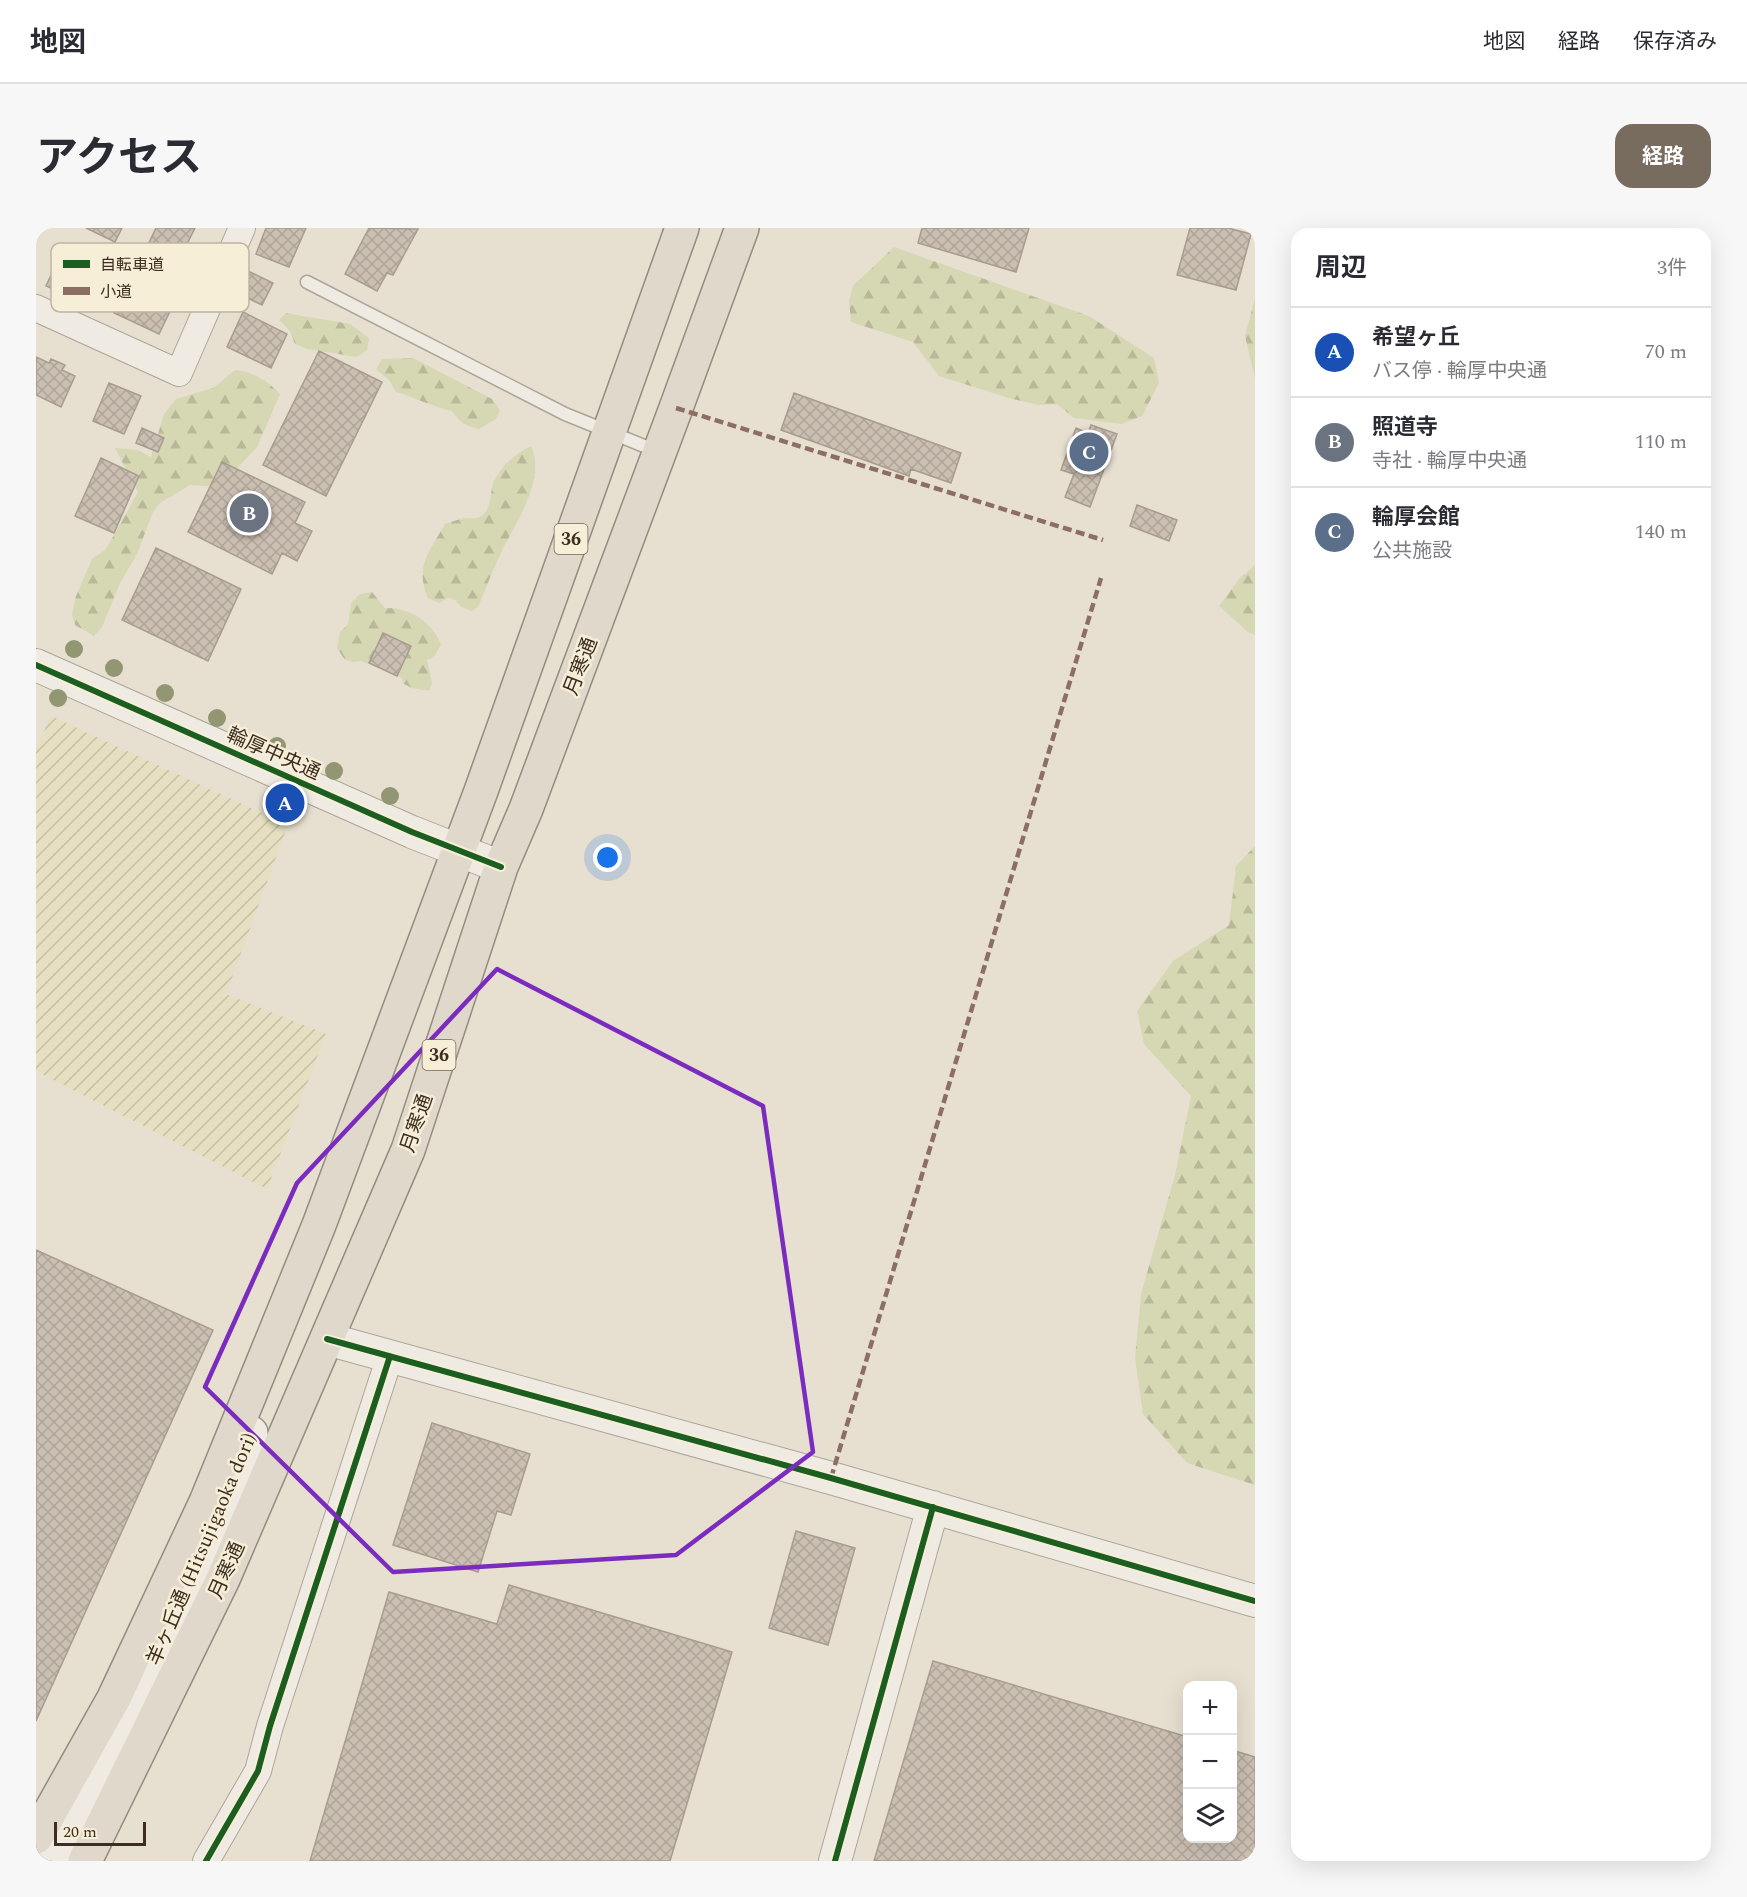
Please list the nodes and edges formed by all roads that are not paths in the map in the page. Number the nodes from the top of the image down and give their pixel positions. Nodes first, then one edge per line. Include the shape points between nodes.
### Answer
1 (242, 228) edge
2 (682, 228) edge
3 (742, 228) edge
4 (235, 243) edge
5 (307, 282) dead end
6 (36, 308) edge
7 (206, 312) edge
8 (609, 432) junction
9 (660, 452) junction
10 (36, 665) edge
11 (458, 850) junction
12 (501, 867) junction
13 (327, 1340) junction
14 (390, 1356) junction
15 (933, 1507) junction
16 (1255, 1601) edge
17 (58, 1843) edge
18 (206, 1861) edge
19 (835, 1861) edge

1 - 4 street
2 - 8 highway, 月寒通 / 36
3 - 9 highway, 月寒通 / 36
5 - 8 lane via 565,414
6 - 7 street via 179,373
8 - 9 lane
8 - 11 highway, 月寒通 / 36
9 - 12 highway, 月寒通 / 36
10 - 11 street, 輪厚中央通
11 - 12 street, 輪厚中央通
11 - 17 highway, 月寒通 / 36 via 319,1225 206,1502 114,1698
12 - 13 highway, 月寒通 / 36 via 408,1150
13 - 14 street
13 - 17 highway, 月寒通 / 36 via 223,1579
14 - 15 street
14 - 18 street via 258,1772
15 - 16 street
15 - 19 street

